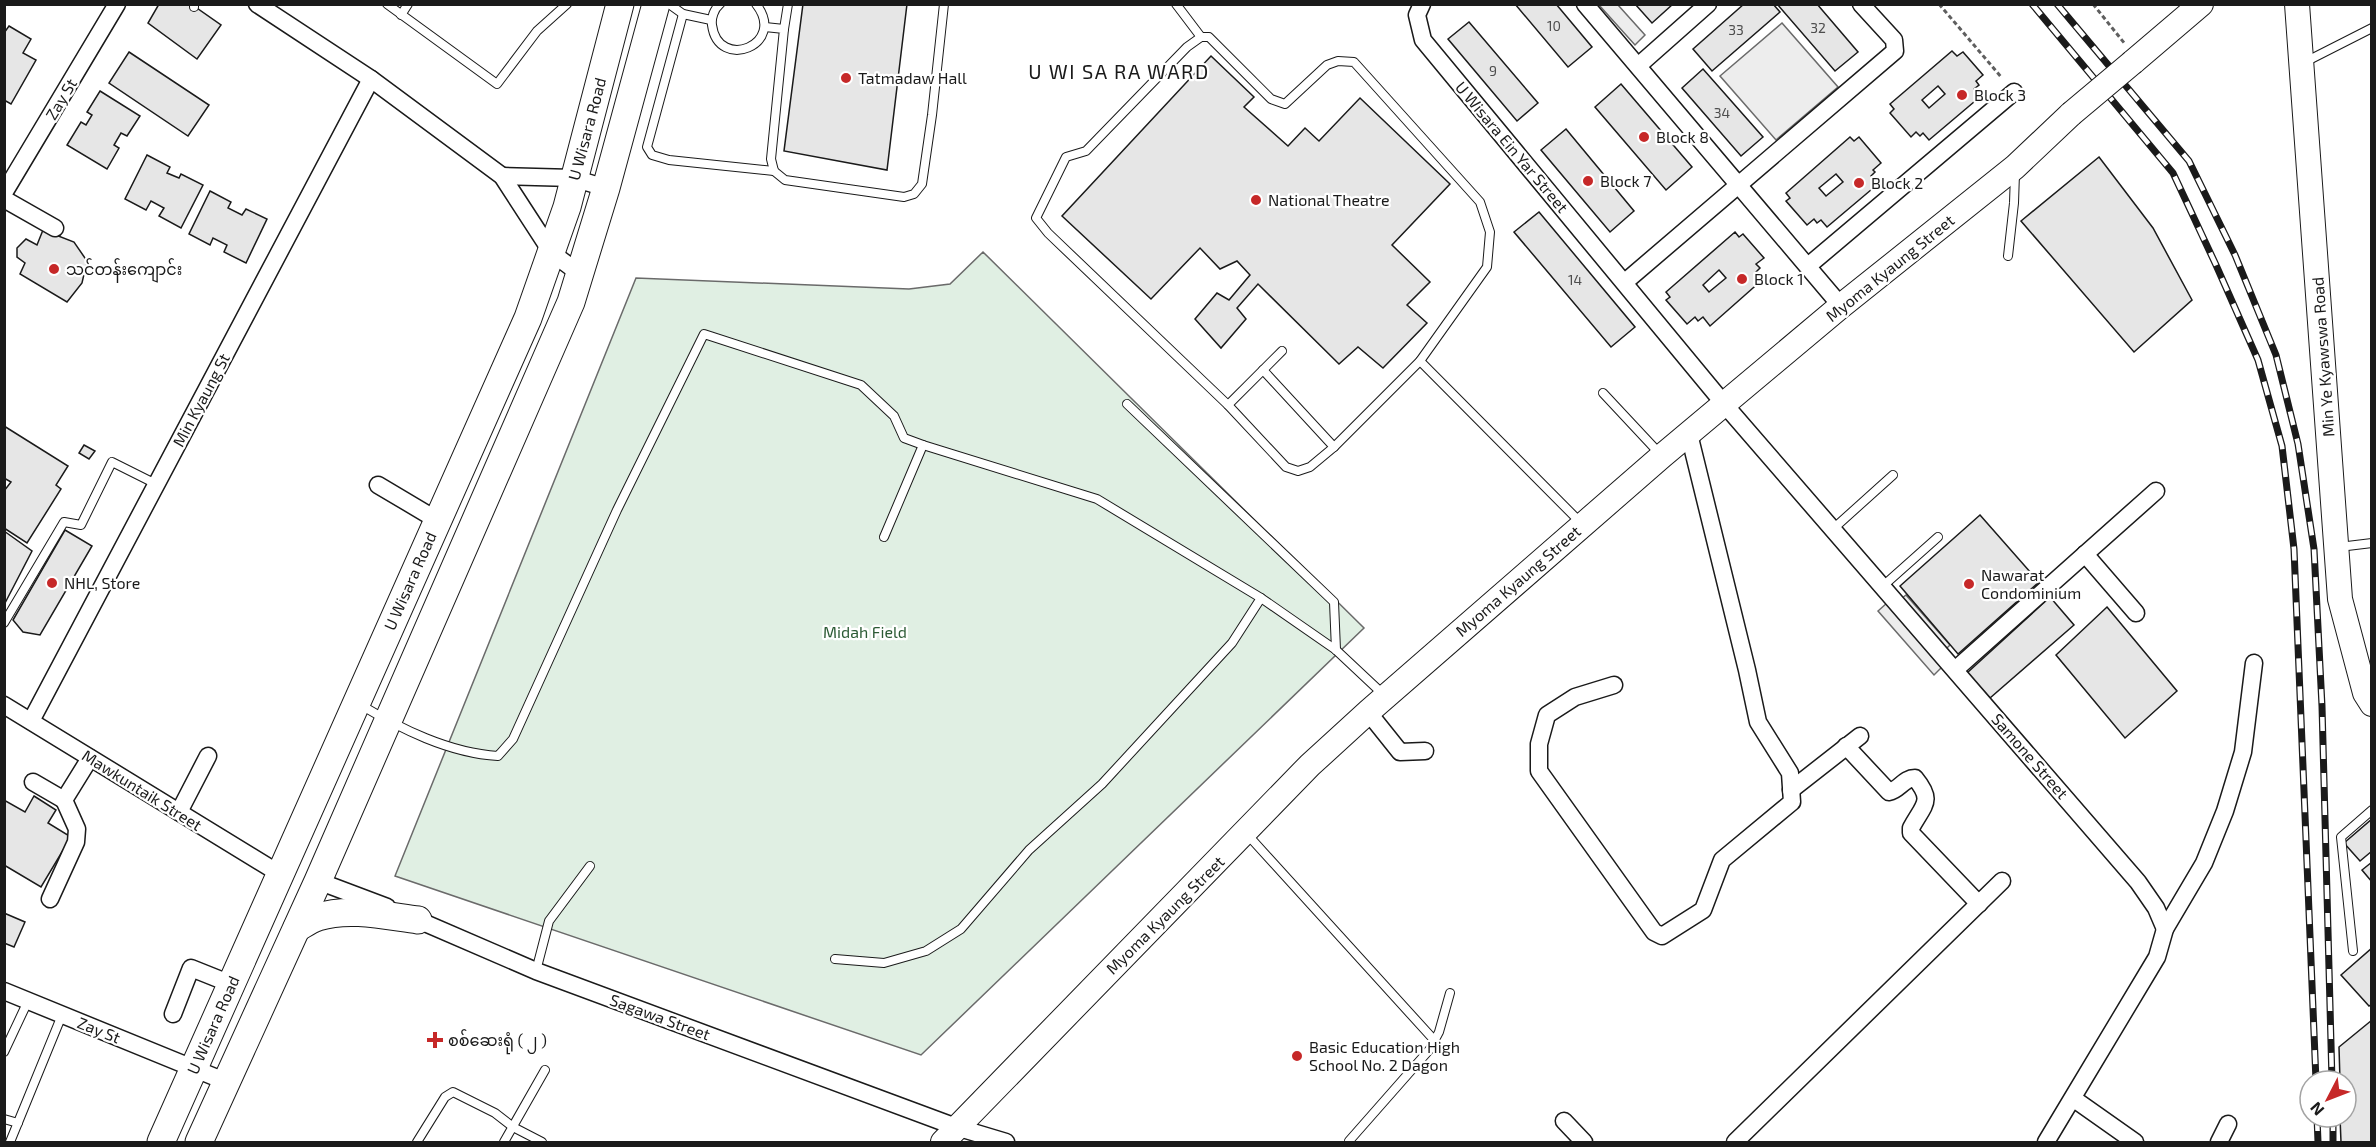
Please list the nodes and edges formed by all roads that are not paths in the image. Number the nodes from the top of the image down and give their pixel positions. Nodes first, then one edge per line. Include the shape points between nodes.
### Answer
1 (117, 4) edge
2 (257, 4) edge
3 (387, 4) edge
4 (408, 4) edge
5 (567, 4) edge
6 (620, 4) edge
7 (656, 4) edge
8 (669, 4) edge
9 (720, 4) edge
10 (756, 4) edge
11 (788, 4) edge
12 (944, 4) edge
13 (1176, 4) edge
14 (1422, 4) edge
15 (1585, 4) edge
16 (1708, 4) edge
17 (1861, 4) edge
18 (2201, 4) edge
19 (2297, 4) edge
20 (683, 14) junction
21 (401, 15) junction
22 (711, 20) junction
23 (765, 27) junction
24 (784, 28) junction
25 (2372, 28) edge
26 (1201, 38) junction
27 (2301, 63) junction
28 (1638, 66) junction
29 (370, 79) junction
30 (2014, 92) road end
31 (2015, 167) junction
32 (774, 171) junction
33 (502, 176) junction
34 (573, 178) junction
35 (1739, 185) junction
36 (606, 188) junction
37 (4, 193) edge
38 (4, 199) edge
39 (56, 228) dead end
40 (552, 253) junction
41 (2008, 256) dead end
42 (1808, 266) junction
43 (580, 274) junction
44 (1624, 282) junction
45 (1841, 306) junction
46 (1282, 351) dead end
47 (1420, 361) junction
48 (1263, 370) junction
49 (504, 373) junction
50 (535, 385) junction
51 (1603, 393) dead end
52 (1127, 404) dead end
53 (1228, 405) junction
54 (1725, 405) junction
55 (1689, 434) junction
56 (923, 445) junction
57 (1335, 447) junction
58 (1662, 456) junction
59 (1893, 475) dead end
60 (156, 484) junction
61 (378, 485) dead end
62 (2156, 491) dead end
63 (437, 520) junction
64 (1583, 524) junction
65 (1833, 529) junction
66 (470, 534) junction
67 (884, 537) dead end
68 (1938, 537) dead end
69 (2372, 543) edge
70 (2338, 547) junction
71 (2085, 554) junction
72 (1883, 586) junction
73 (1261, 598) junction
74 (2136, 613) dead end
75 (4, 623) edge
76 (1336, 650) junction
77 (2254, 663) dead end
78 (1956, 669) junction
79 (1614, 685) dead end
80 (2369, 695) edge
81 (356, 703) junction
82 (1376, 704) junction
83 (4, 705) edge
84 (31, 721) junction
85 (388, 722) junction
86 (1860, 736) dead end
87 (1846, 746) junction
88 (1425, 751) dead end
89 (208, 756) dead end
90 (90, 758) junction
91 (33, 782) dead end
92 (1791, 789) junction
93 (64, 800) junction
94 (2372, 810) edge
95 (178, 812) junction
96 (1246, 833) junction
97 (590, 866) dead end
98 (280, 874) junction
99 (318, 881) junction
100 (2002, 881) dead end
101 (50, 899) dead end
102 (1979, 904) junction
103 (418, 920) junction
104 (297, 928) junction
105 (2165, 929) junction
106 (2353, 951) dead end
107 (835, 959) dead end
108 (536, 971) junction
109 (231, 984) junction
110 (4, 991) edge
111 (1450, 993) dead end
112 (28, 1000) junction
113 (173, 1014) dead end
114 (62, 1016) junction
115 (1435, 1041) junction
116 (4, 1052) edge
117 (194, 1068) junction
118 (545, 1070) dead end
119 (227, 1082) junction
120 (2074, 1099) junction
121 (4, 1119) edge
122 (1564, 1121) dead end
123 (18, 1123) junction
124 (2228, 1124) dead end
125 (513, 1127) junction
126 (949, 1135) edge
127 (1349, 1141) dead end
128 (10, 1143) edge
129 (161, 1143) edge
130 (199, 1143) edge
131 (417, 1143) edge
132 (504, 1143) edge
133 (542, 1143) edge
134 (1006, 1143) edge
135 (1584, 1143) edge
136 (1735, 1143) edge
137 (2046, 1143) edge
138 (2135, 1143) edge
139 (2219, 1143) edge

1 - 37 street, Zay St
2 - 29 street
3 - 21 lane
4 - 21 lane
5 - 21 lane via 537,31 497,84
6 - 34 main road, U Wisara Road
7 - 36 main road, U Wisara Road
8 - 20 lane
9 - 22 lane
10 - 23 lane
11 - 24 lane
12 - 32 lane via 922,184 914,194 904,197 784,180
13 - 26 lane
14 - 44 street, U Wisara Ein Yar Street via 1417,15 1423,40
15 - 28 street
16 - 28 street
17 - 35 street via 1893,40 1895,51
18 - 31 main road, Myoma Kyaung Street, bridge
19 - 27 main road, Min Ye Kyawswa Road
20 - 22 lane
20 - 32 lane via 647,147 652,155 669,160
22 - 23 lane via 717,40 734,51 748,49 759,41
23 - 24 lane
24 - 32 lane via 771,159
25 - 27 lane
26 - 47 lane via 1209,37 1271,99 1285,104 1327,65 1354,62 1480,202 1490,232 1487,267
26 - 53 lane via 1187,47 1086,151 1066,157 1036,218
27 - 70 main road, Min Ye Kyawswa Road
28 - 35 street
29 - 33 street
29 - 60 street, Min Kyaung St
30 - 42 street
31 - 41 lane
31 - 45 main road, Myoma Kyaung Street
33 - 34 street
33 - 40 street
34 - 36 street
34 - 40 main road, U Wisara Road
35 - 42 street
35 - 44 street
36 - 43 main road, U Wisara Road
38 - 39 street
40 - 43 street
40 - 49 main road, U Wisara Road
42 - 45 street
43 - 50 main road, U Wisara Road
44 - 54 street, U Wisara Ein Yar Street
45 - 54 main road, Myoma Kyaung Street
46 - 48 lane
47 - 57 lane
47 - 64 lane
48 - 53 lane
48 - 57 lane
49 - 50 main road
49 - 63 main road, U Wisara Road
50 - 66 main road, U Wisara Road
51 - 58 lane
52 - 76 lane via 1334,602
53 - 57 lane via 1286,467 1298,471 1310,467
54 - 55 main road, Myoma Kyaung Street
54 - 65 street, Samone Street
55 - 58 main road, Myoma Kyaung Street
55 - 92 street via 1758,722 1790,773
56 - 67 lane
56 - 73 lane via 1097,499
56 - 85 lane via 904,438 894,417 861,385 704,334 513,739 498,756 472,754
58 - 64 main road, Myoma Kyaung Street
59 - 65 lane
60 - 75 lane via 112,462 81,525 64,522
60 - 84 street, Min Kyaung St
61 - 63 street
62 - 71 street
63 - 66 main road
63 - 81 main road, U Wisara Road
64 - 82 main road, Myoma Kyaung Street
65 - 72 street, Samone Street
66 - 85 main road, U Wisara Road
68 - 72 lane
69 - 70 lane
70 - 80 main road, Min Ye Kyawswa Road via 2340,599
71 - 74 street
71 - 78 street
72 - 78 street, Samone Street
73 - 76 lane
73 - 107 lane via 1232,643 1102,784 1029,850 961,929 926,951 884,963
76 - 82 lane
77 - 105 street via 2243,752 2225,812 2204,863
78 - 105 street, Samone Street via 2138,882
79 - 92 street via 1575,697 1547,715 1539,744 1539,771 1658,935 1703,910 1722,860 1792,802
81 - 85 lane
81 - 98 main road, U Wisara Road
82 - 88 street via 1400,752
82 - 96 main road, Myoma Kyaung Street via 1310,765
83 - 84 street, Mawkuntaik Street
84 - 90 street, Mawkuntaik Street
85 - 99 main road, U Wisara Road
86 - 87 street
87 - 92 street
87 - 102 street via 1889,792 1915,778 1927,795 1911,833
89 - 95 street
90 - 93 street
90 - 95 street, Mawkuntaik Street
91 - 93 street
93 - 101 street via 76,830 76,842
94 - 106 lane via 2341,837
95 - 98 street, Mawkuntaik Street
96 - 115 lane
96 - 126 main road, Myoma Kyaung Street
97 - 108 lane via 549,921
98 - 109 main road, U Wisara Road
99 - 103 street, Sagawa Street
99 - 104 main road, U Wisara Road
100 - 102 street
102 - 136 street
103 - 104 main road via 364,913 335,914 318,917
103 - 108 street, Sagawa Street
104 - 119 main road, U Wisara Road
105 - 120 street via 2157,957
108 - 126 street, Sagawa Street
109 - 113 street via 191,968
109 - 117 main road, U Wisara Road
110 - 112 street, Zay St
111 - 115 lane
112 - 114 street, Zay St
112 - 116 lane
114 - 117 street, Zay St
114 - 123 lane
115 - 127 lane
117 - 119 street, Zay St
117 - 129 main road, U Wisara Road
118 - 125 lane
119 - 130 main road, U Wisara Road
120 - 137 street
120 - 138 street
121 - 123 lane
122 - 135 street
123 - 128 lane
124 - 139 street
125 - 131 lane via 495,1113 453,1092 445,1097
125 - 132 lane
125 - 133 lane
126 - 134 street, Sagawa Street

